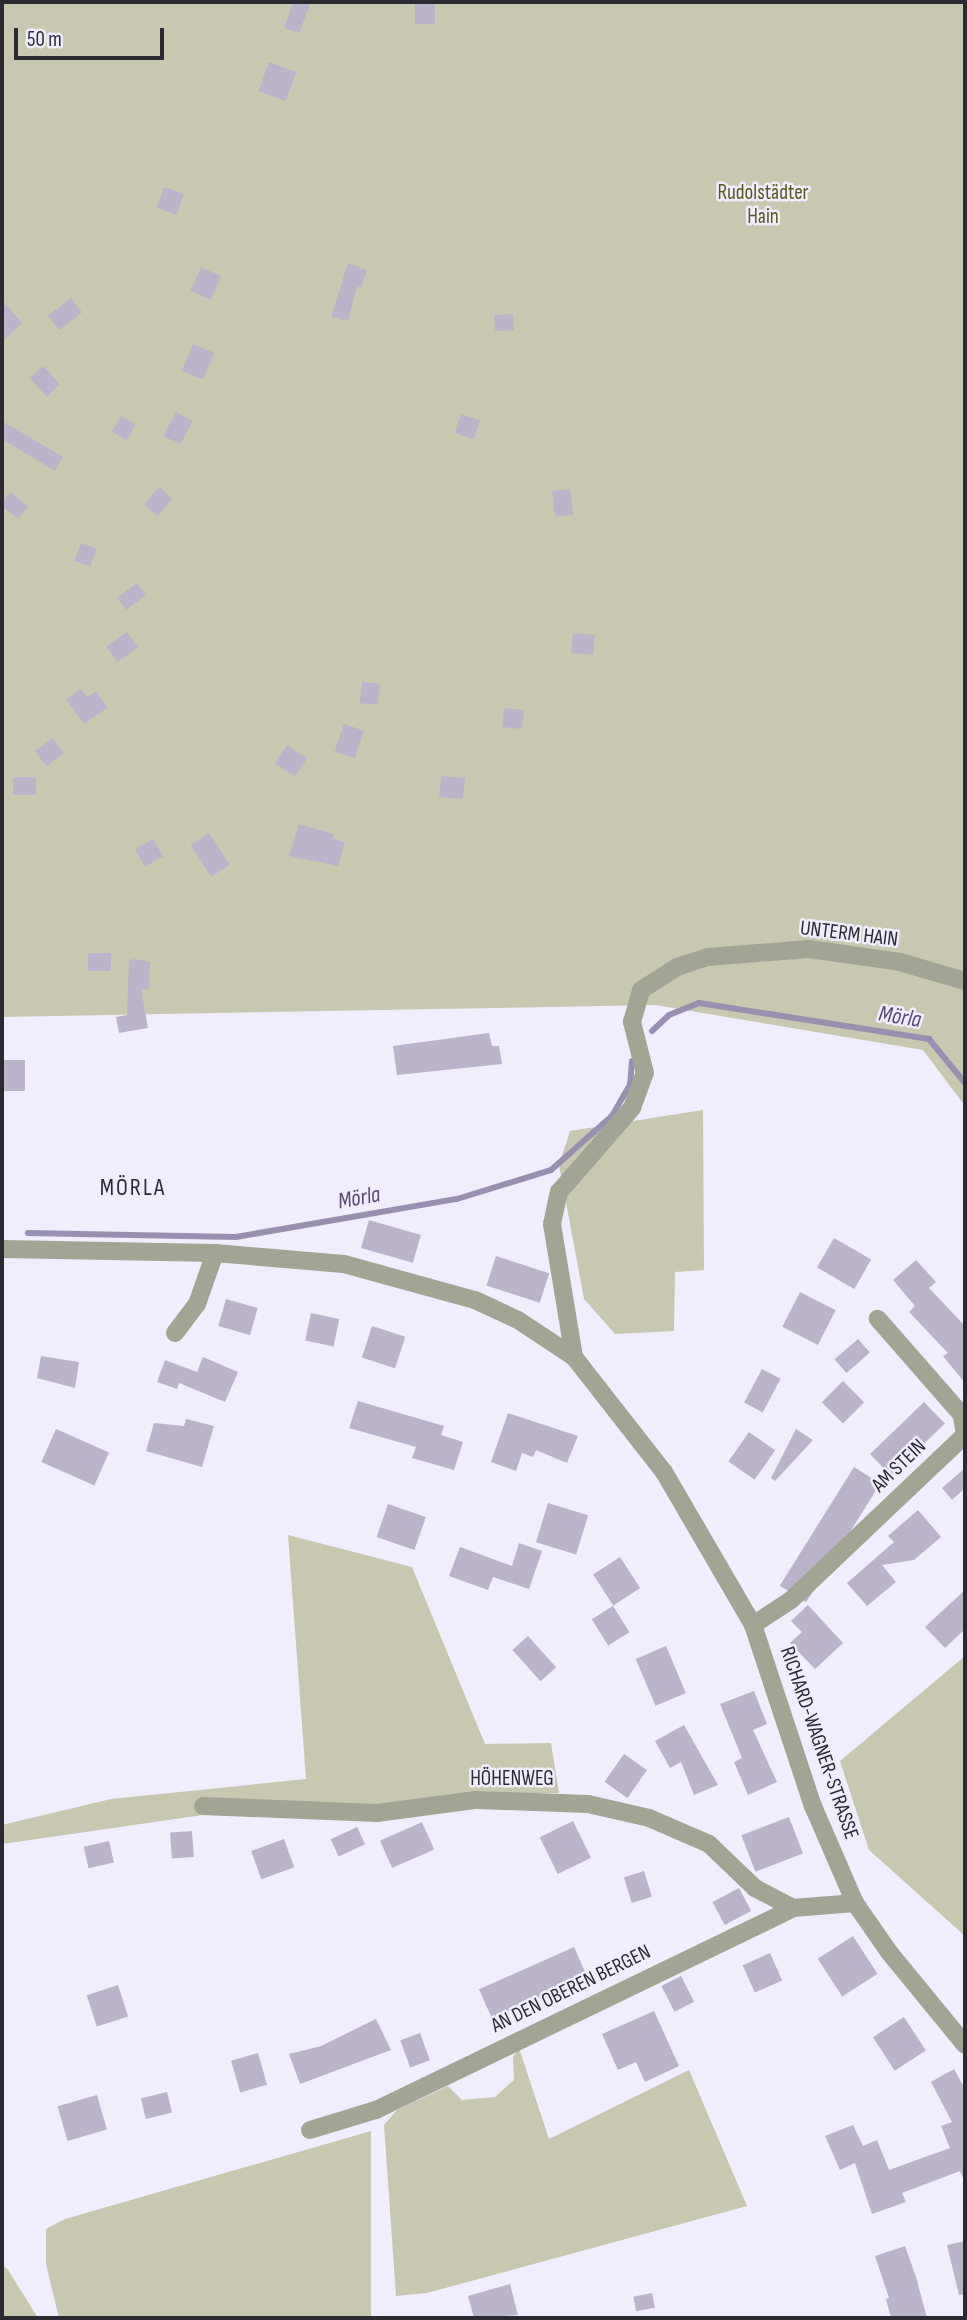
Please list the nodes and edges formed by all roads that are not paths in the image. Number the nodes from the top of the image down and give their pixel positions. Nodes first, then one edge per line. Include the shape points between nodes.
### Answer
1 (965, 981) edge
2 (2, 1248) edge
3 (215, 1253) junction
4 (878, 1319) dead end
5 (175, 1333) dead end
6 (574, 1357) junction
7 (753, 1625) junction
8 (203, 1806) dead end
9 (855, 1903) junction
10 (793, 1908) junction
11 (965, 2045) edge
12 (310, 2130) dead end

1 - 6 street, UNTERM HAIN via 901,962 822,951 750,950 708,957 657,977 641,989 632,1022 645,1073 632,1108 559,1192 552,1224
2 - 3 street
3 - 5 street via 197,1304
3 - 6 street via 293,1258 390,1274 475,1300 518,1320
4 - 7 street, AM STEIN via 962,1415 965,1435 791,1600
6 - 7 street via 664,1472
7 - 9 street, RICHARD-WAGNER-STRASSE via 813,1806
8 - 10 street, HÖHENWEG via 377,1813 476,1800 588,1804 649,1818 709,1844 755,1888
9 - 10 street, AN DEN OBEREN BERGEN
9 - 11 street, RICHARD-WAGNER-STRASSE via 888,1952
10 - 12 street, AN DEN OBEREN BERGEN via 376,2109

